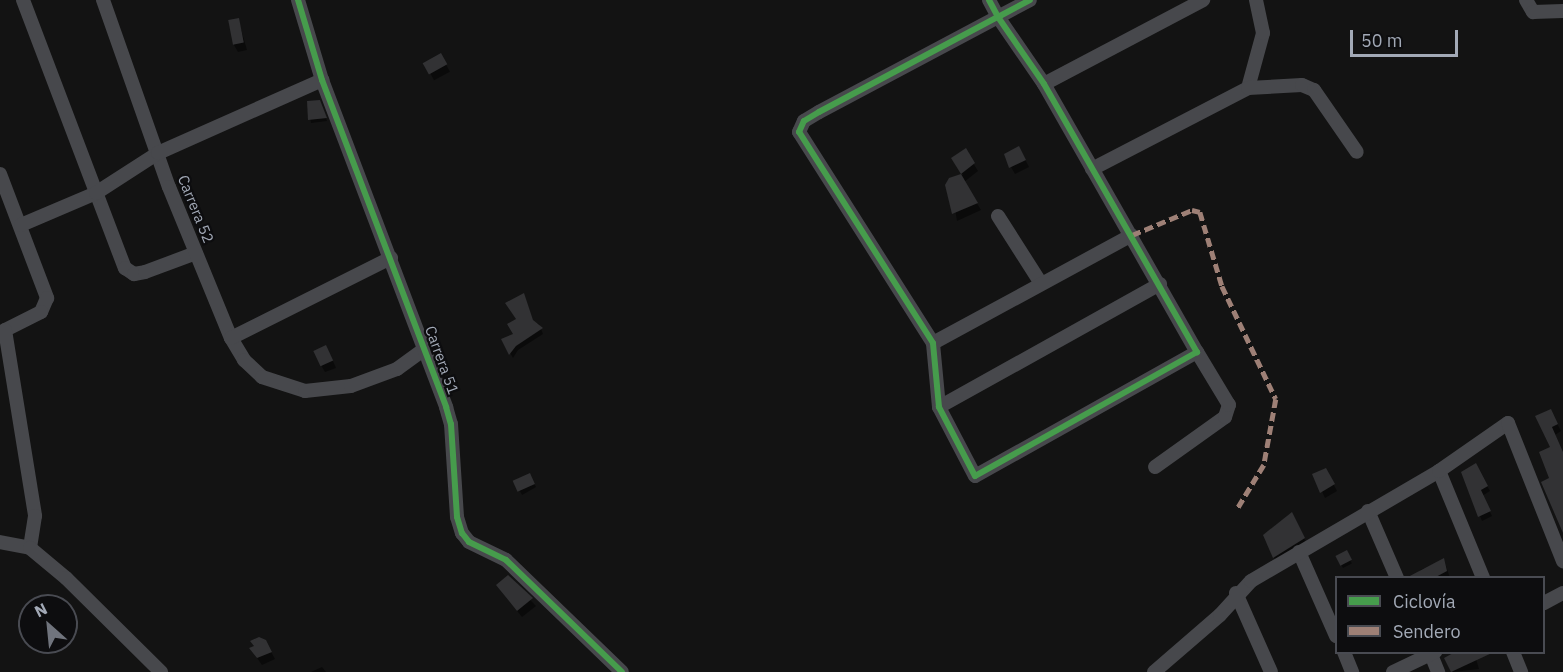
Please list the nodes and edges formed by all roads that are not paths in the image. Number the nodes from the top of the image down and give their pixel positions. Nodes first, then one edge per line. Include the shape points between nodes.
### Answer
1 (22, 0) edge
2 (103, 0) edge
3 (298, 0) edge
4 (989, 0) edge
5 (1030, 0) edge
6 (1203, 0) edge
7 (1256, 0) edge
8 (1529, 6) edge
9 (1563, 10) edge
10 (998, 17) junction
11 (322, 80) junction
12 (1044, 84) junction
13 (1248, 88) junction
14 (1357, 152) dead end
15 (158, 153) junction
16 (1092, 169) junction
17 (0, 174) edge
18 (96, 194) junction
19 (998, 216) dead end
20 (21, 225) junction
21 (1132, 236) junction
22 (196, 253) junction
23 (391, 258) junction
24 (1040, 282) junction
25 (1160, 284) junction
26 (5, 330) junction
27 (231, 338) junction
28 (933, 343) junction
29 (425, 349) junction
30 (0, 350) edge
31 (1197, 352) junction
32 (939, 407) junction
33 (1155, 467) dead end
34 (1438, 471) junction
35 (1368, 511) junction
36 (0, 542) edge
37 (30, 548) junction
38 (1299, 552) junction
39 (1563, 561) edge
40 (1396, 576) edge
41 (1482, 576) edge
42 (1236, 593) junction
43 (1563, 594) edge
44 (1545, 603) edge
45 (1335, 634) edge
46 (1345, 654) edge
47 (1430, 654) edge
48 (1432, 654) edge
49 (1514, 654) edge
50 (161, 672) edge
51 (622, 672) edge
52 (1154, 672) edge
53 (1271, 672) edge
54 (1352, 672) edge
55 (1393, 672) edge
56 (1437, 672) edge
57 (1521, 672) edge

1 - 18 street
2 - 15 street, Carrera 52
3 - 11 street, Carrera 51
4 - 10 street
5 - 10 street
6 - 12 street
7 - 13 street via 1263,33
8 - 9 street
10 - 12 street
10 - 28 street via 819,111 804,121 799,132
11 - 15 street
11 - 23 street, Carrera 51
12 - 16 street
13 - 14 street via 1302,85 1314,90
13 - 16 street
15 - 18 street
15 - 22 street, Carrera 52
16 - 21 street
17 - 20 street
18 - 20 street
18 - 22 street via 125,268 134,274
19 - 24 street
20 - 26 street via 47,298 41,312
21 - 24 street
21 - 25 street
22 - 27 street, Carrera 52
23 - 27 street
23 - 29 street, Carrera 51
24 - 28 street
25 - 31 street
25 - 32 street
26 - 30 street
26 - 37 street via 34,516
27 - 29 street, Carrera 52 via 244,360 262,377 305,391 351,386 397,369
28 - 32 street
29 - 51 street, Carrera 51 via 451,424 457,517 462,533 469,542 506,560
31 - 32 street via 975,476
31 - 33 street via 1228,405 1225,417
34 - 35 street
34 - 39 street via 1508,423
34 - 41 street
35 - 38 street
35 - 40 street
36 - 37 street
37 - 50 street
38 - 42 street
38 - 45 street
42 - 52 street via 1220,615
42 - 53 street
43 - 44 street
46 - 54 street
47 - 55 street
48 - 56 street
49 - 57 street

